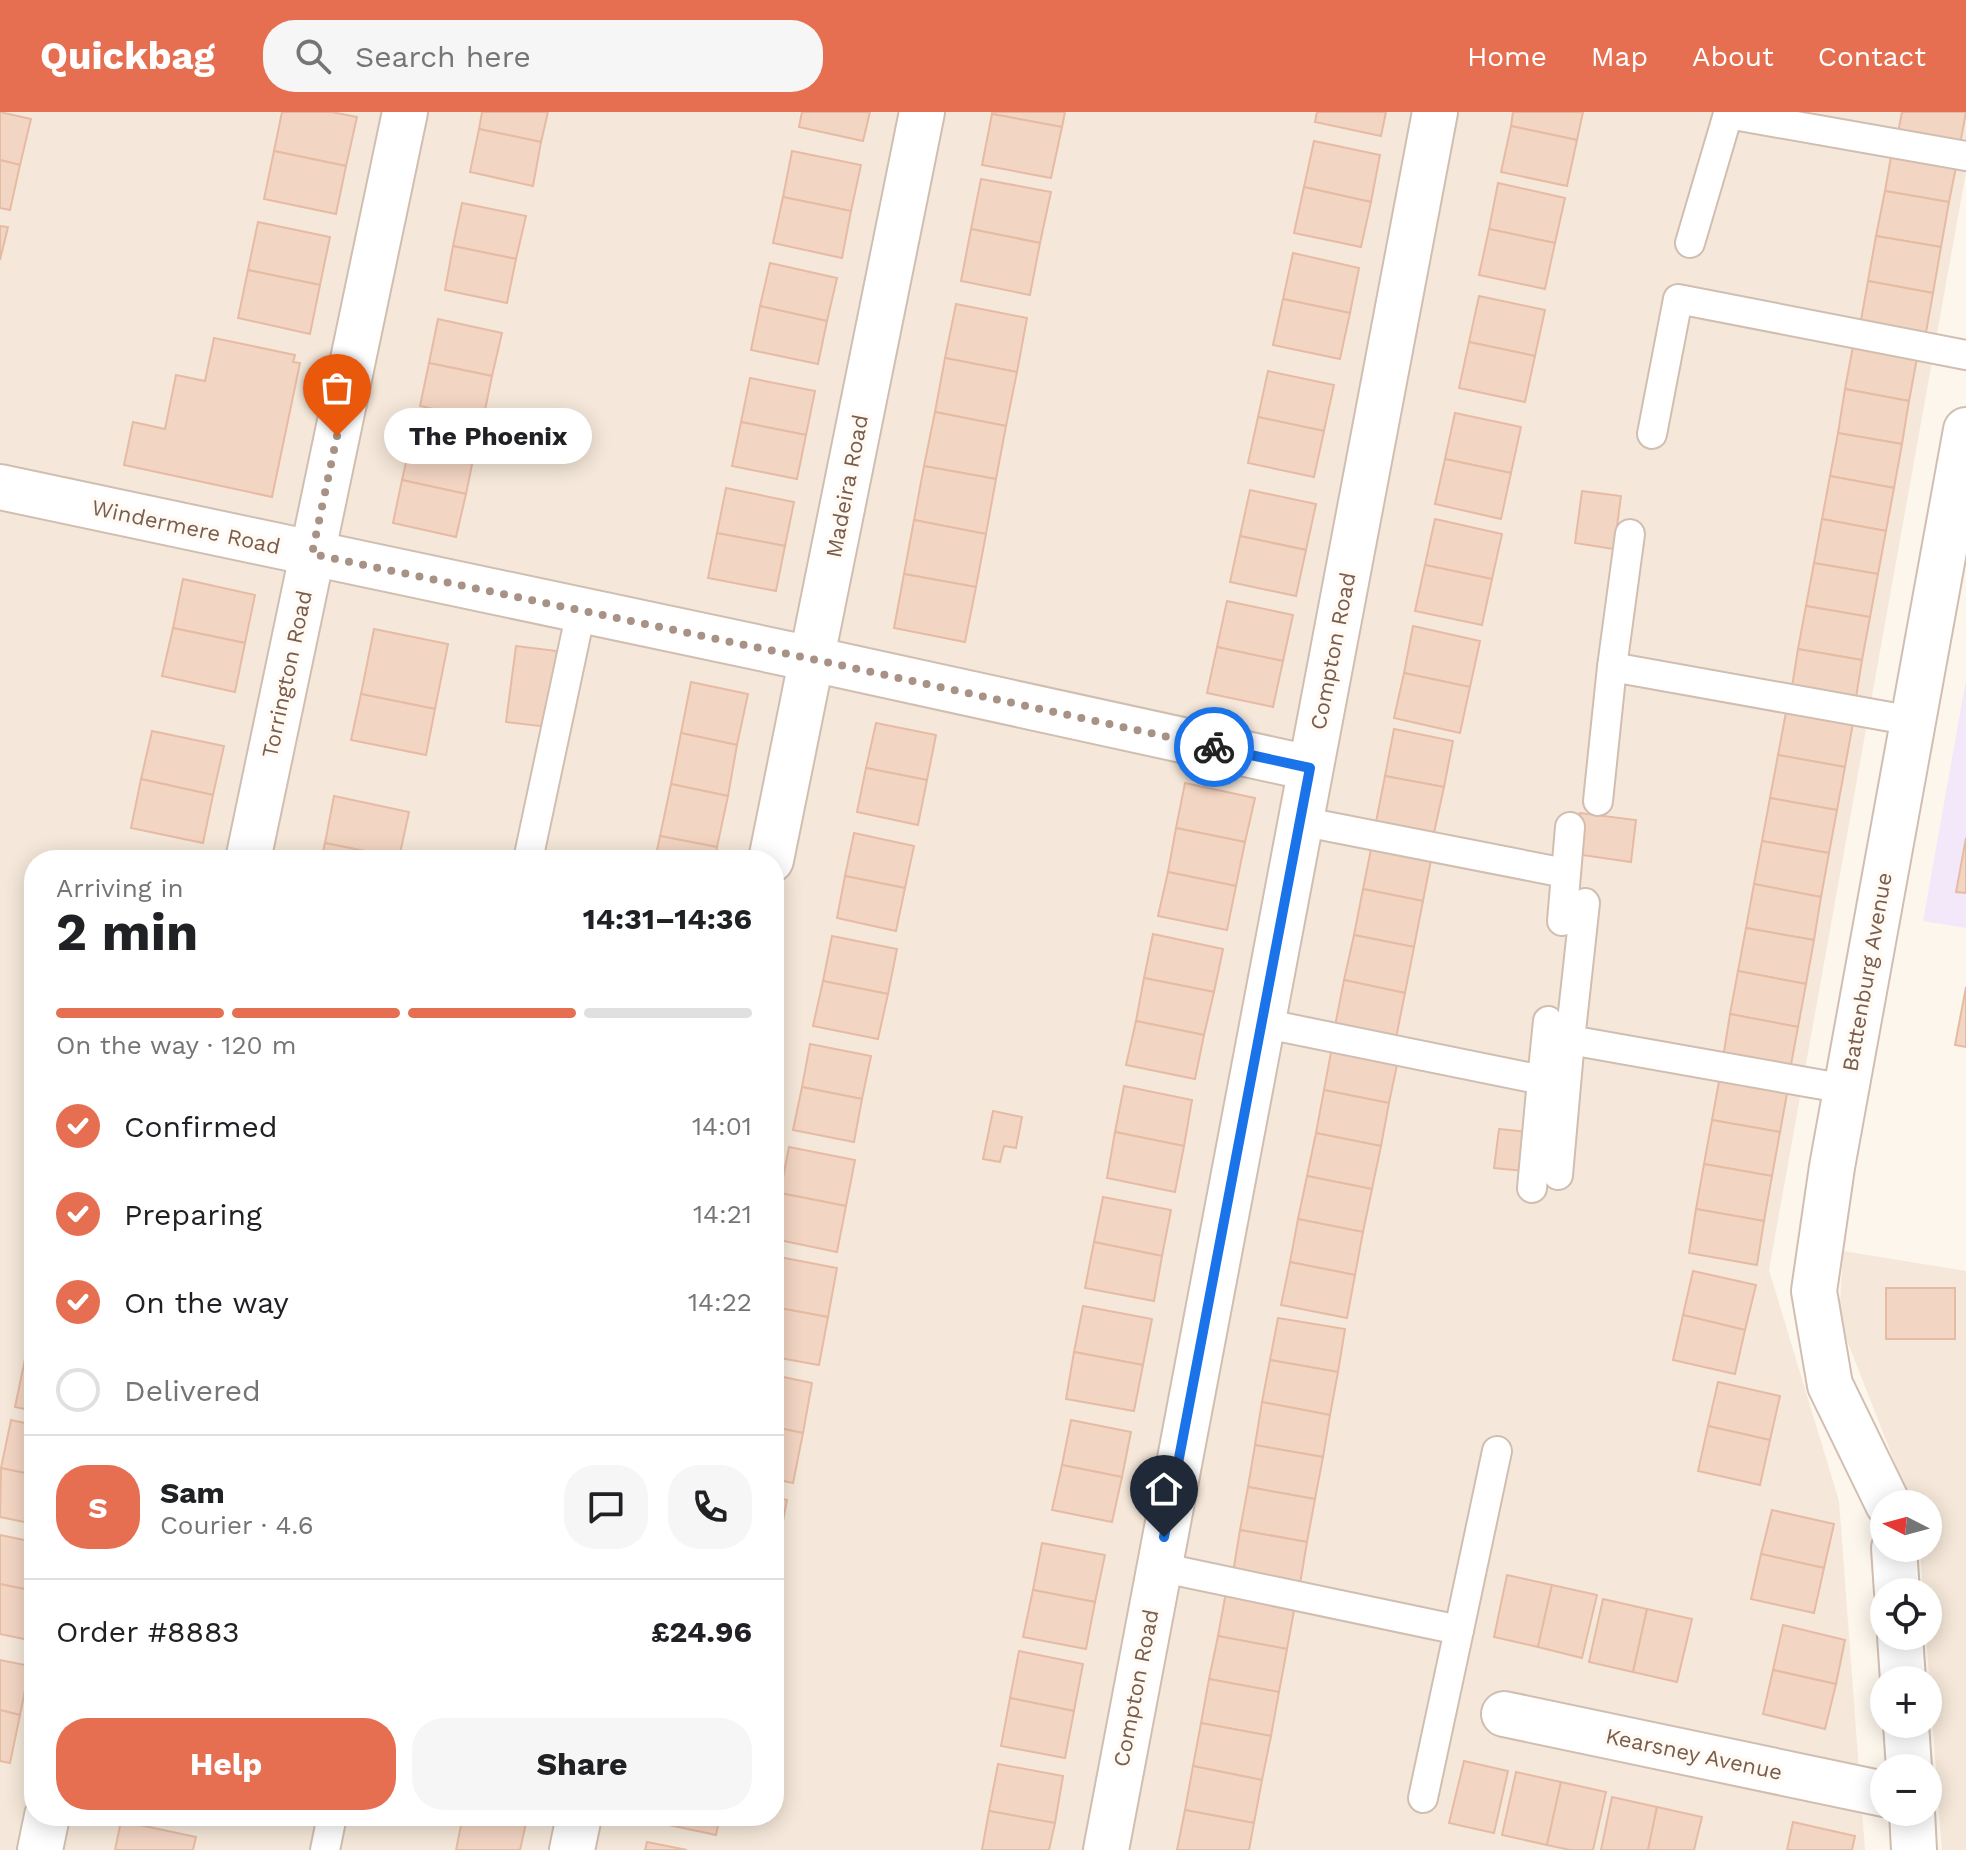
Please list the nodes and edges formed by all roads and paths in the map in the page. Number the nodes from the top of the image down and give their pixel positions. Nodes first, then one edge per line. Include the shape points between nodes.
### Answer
1 (405, 112) edge
2 (922, 112) edge
3 (1435, 112) edge
4 (1729, 113) edge
5 (1966, 156) edge
6 (1690, 243) dead end
7 (1966, 355) edge
8 (1966, 430) edge
9 (1652, 434) dead end
10 (0, 487) edge
11 (1630, 534) dead end
12 (312, 554) junction
13 (581, 611) junction
14 (812, 659) junction
15 (1612, 667) junction
16 (1913, 721) junction
17 (1310, 768) junction
18 (1598, 801) dead end
19 (1300, 821) junction
20 (1570, 827) dead end
21 (250, 850) edge
22 (530, 850) edge
23 (773, 850) edge
24 (1565, 873) junction
25 (1585, 903) dead end
26 (1562, 921) dead end
27 (1548, 1021) dead end
28 (1262, 1023) junction
29 (1570, 1040) junction
30 (1542, 1080) junction
31 (1846, 1089) junction
32 (1558, 1175) dead end
33 (1532, 1188) dead end
34 (1497, 1451) dead end
35 (1881, 1490) edge
36 (1159, 1567) junction
37 (1459, 1630) junction
38 (1504, 1714) dead end
39 (1870, 1791) edge
40 (1423, 1798) dead end
41 (45, 1826) edge
42 (330, 1826) edge
43 (577, 1826) edge
44 (1913, 1826) edge
45 (40, 1850) edge
46 (325, 1850) edge
47 (572, 1850) edge
48 (1106, 1850) edge
49 (1914, 1850) edge

1 - 12 street, Torrington Road
2 - 14 street, Madeira Road
3 - 17 street, Compton Road
4 - 5 lane
4 - 6 lane
7 - 9 lane via 1678,299
8 - 16 street, Battenburg Avenue
10 - 12 street, Windermere Road
11 - 15 lane
12 - 13 street, Windermere Road
12 - 21 street, Torrington Road
13 - 14 street, Windermere Road
13 - 22 lane
14 - 17 street, Windermere Road
14 - 23 street, Madeira Road
15 - 16 lane
15 - 18 lane
16 - 31 street, Battenburg Avenue
17 - 19 street, Compton Road
19 - 24 lane
19 - 28 street, Compton Road
20 - 24 lane
24 - 26 lane
25 - 29 lane
27 - 30 lane
28 - 30 lane
28 - 36 street, Compton Road
29 - 31 lane
29 - 32 lane
30 - 33 lane
31 - 35 street, Battenburg Avenue via 1814,1291 1830,1385
34 - 37 lane
36 - 37 lane
36 - 48 street, Compton Road
37 - 40 lane
38 - 39 street, Kearsney Avenue
41 - 45 street
42 - 46 lane
43 - 47 street
44 - 49 street

